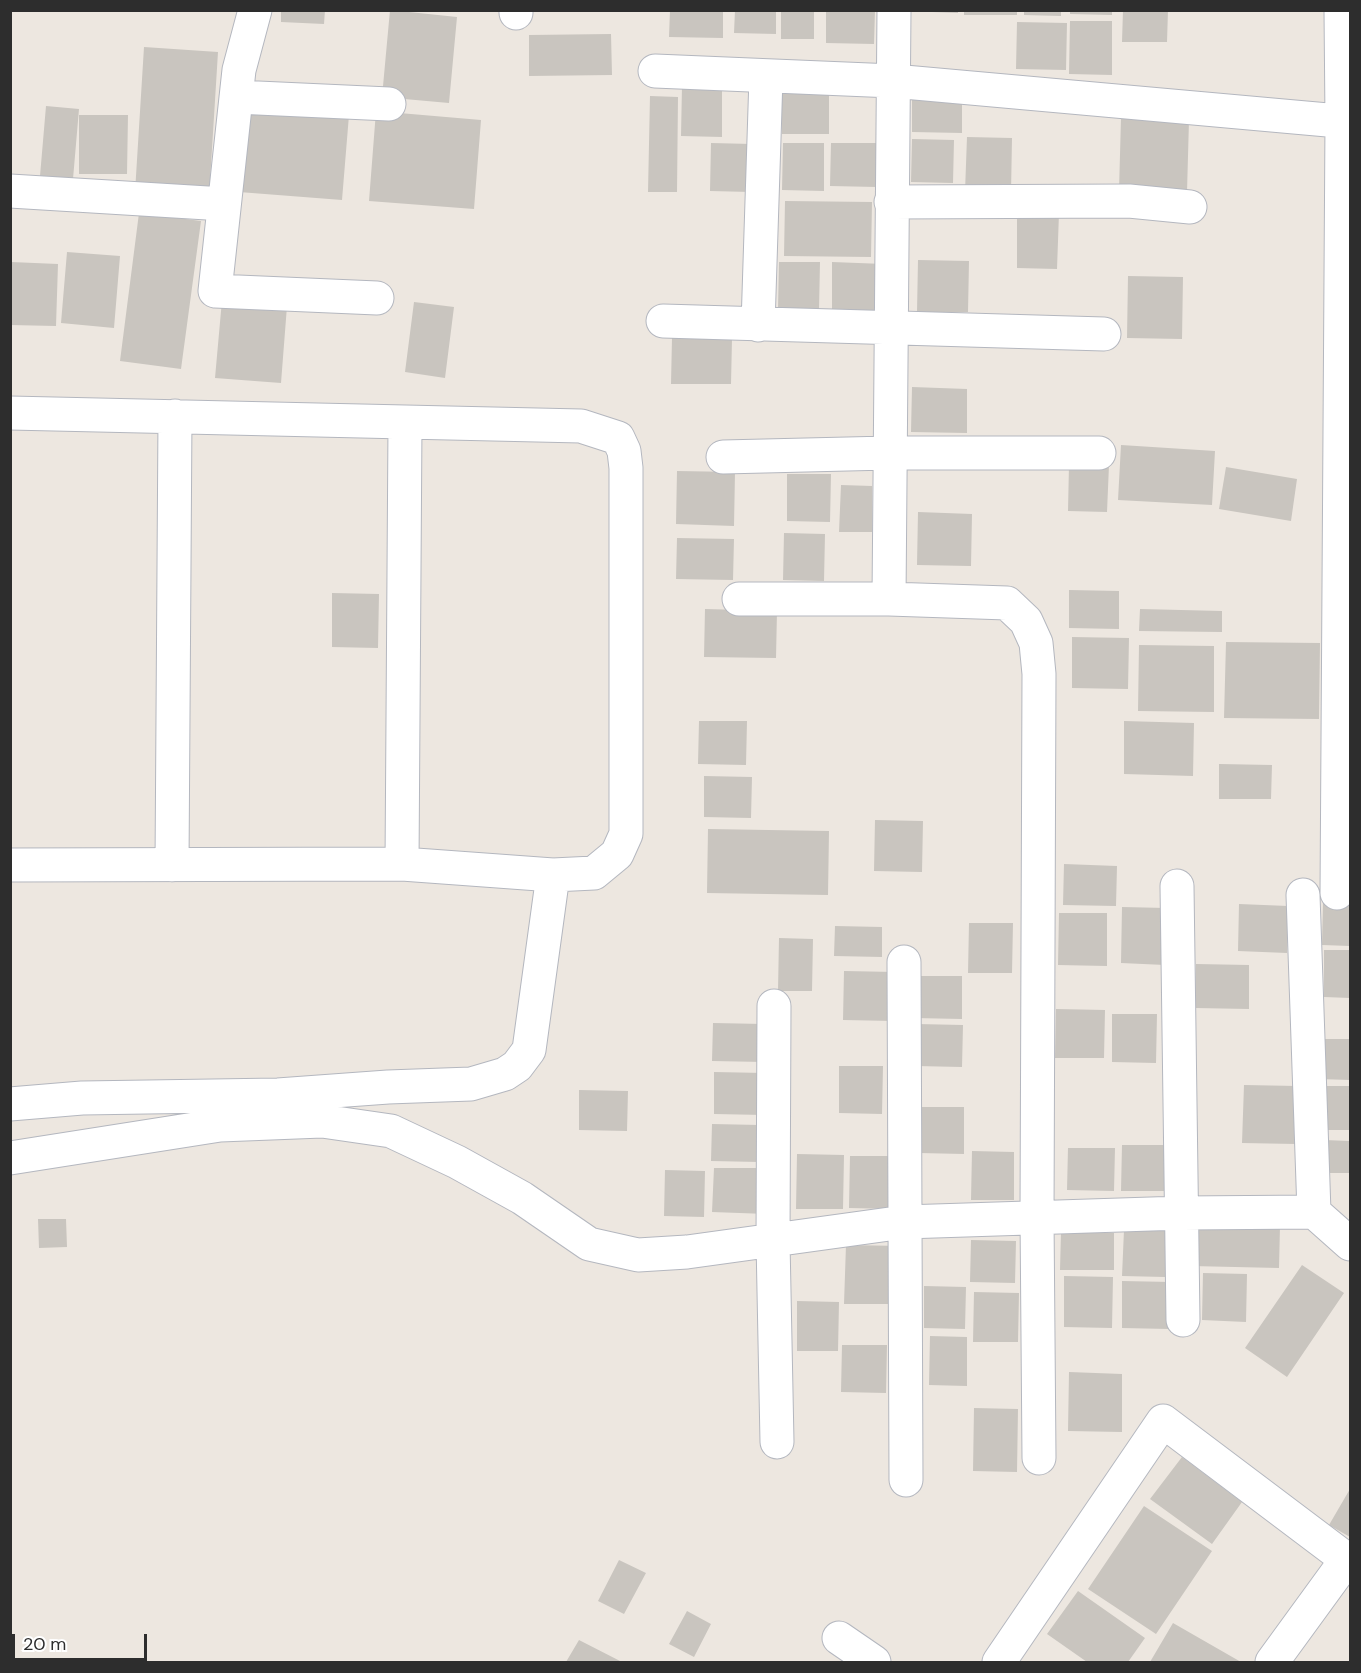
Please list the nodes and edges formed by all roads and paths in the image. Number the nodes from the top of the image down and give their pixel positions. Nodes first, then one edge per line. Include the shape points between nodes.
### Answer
1 (255, 10) edge
2 (894, 10) edge
3 (1341, 10) edge
4 (655, 71) dead end
5 (766, 77) junction
6 (893, 81) junction
7 (236, 97) junction
8 (389, 104) dead end
9 (1346, 122) edge
10 (10, 191) edge
11 (891, 202) junction
12 (224, 204) junction
13 (1190, 207) dead end
14 (377, 298) dead end
15 (663, 321) dead end
16 (758, 325) junction
17 (891, 328) junction
18 (1104, 334) dead end
19 (10, 413) edge
20 (175, 416) junction
21 (405, 424) junction
22 (889, 453) junction
23 (1099, 453) dead end
24 (723, 457) dead end
25 (739, 599) dead end
26 (889, 599) junction
27 (402, 864) junction
28 (10, 865) edge
29 (171, 865) junction
30 (553, 874) junction
31 (1177, 886) dead end
32 (1336, 893) dead end
33 (1303, 895) dead end
34 (904, 962) dead end
35 (774, 1006) dead end
36 (10, 1104) edge
37 (10, 1158) edge
38 (1314, 1212) junction
39 (1182, 1213) junction
40 (1037, 1216) junction
41 (904, 1222) junction
42 (773, 1240) junction
43 (1350, 1244) edge
44 (1183, 1320) dead end
45 (777, 1442) dead end
46 (1039, 1458) dead end
47 (906, 1480) dead end
48 (1348, 1560) edge
49 (839, 1638) dead end
50 (874, 1662) edge
51 (999, 1662) edge
52 (1272, 1662) edge

1 - 7 street
2 - 6 street
3 - 9 street
4 - 5 street
5 - 6 street
5 - 16 street
6 - 9 street
6 - 11 street
7 - 8 street
7 - 12 street
9 - 32 street
10 - 12 street
11 - 13 street via 1129,201
11 - 17 street
12 - 14 street via 215,291
15 - 16 street
16 - 17 street
17 - 18 street
17 - 22 street
19 - 20 street
20 - 21 street
20 - 29 street
21 - 27 street
21 - 30 street via 581,426 618,438 624,451 626,834 616,855 594,873
22 - 23 street
22 - 24 street
22 - 26 street
25 - 26 street
26 - 40 street via 1007,603 1026,621 1036,642
27 - 29 street
27 - 30 street
28 - 29 street
30 - 36 street via 529,1050 505,1074 471,1084
31 - 39 street
33 - 38 street
34 - 41 street
35 - 42 street
37 - 42 street via 220,1125 322,1121 391,1131 522,1198 589,1244 638,1255
38 - 39 street
38 - 43 street
39 - 40 street
39 - 44 street
40 - 41 street
40 - 46 street
41 - 42 street
41 - 47 street
42 - 45 street
48 - 51 street via 1163,1420
48 - 52 street
49 - 50 street

